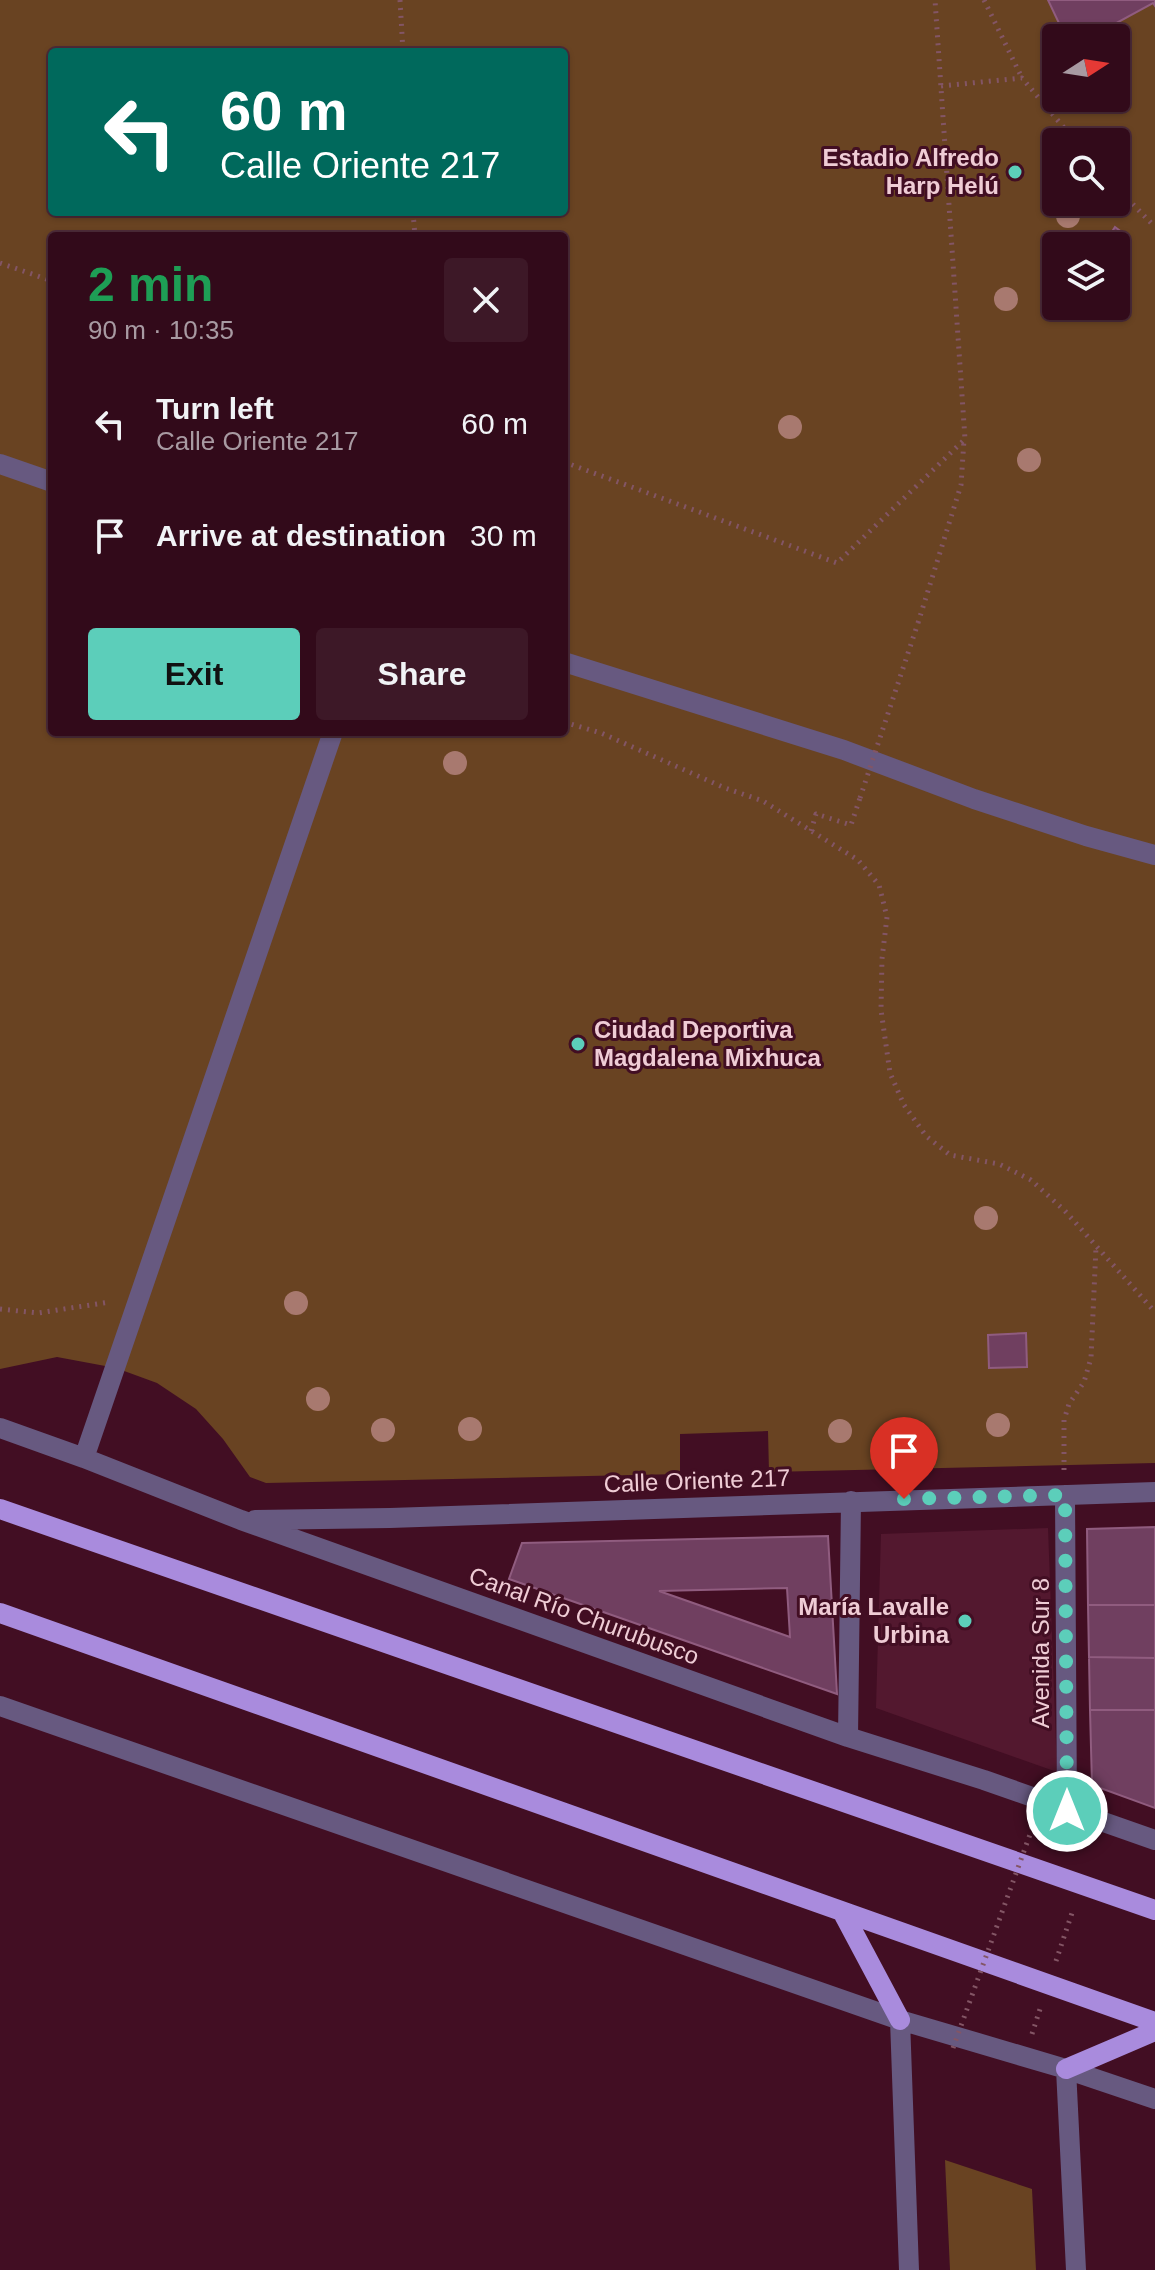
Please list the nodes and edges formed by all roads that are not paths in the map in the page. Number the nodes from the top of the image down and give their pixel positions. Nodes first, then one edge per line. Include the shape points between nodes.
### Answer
1 (0, 464) edge
2 (48, 481) edge
3 (568, 663) edge
4 (332, 736) edge
5 (1155, 855) edge
6 (0, 1428) edge
7 (84, 1458) junction
8 (1155, 1492) edge
9 (1065, 1495) junction
10 (851, 1501) junction
11 (0, 1509) edge
12 (241, 1520) junction
13 (0, 1613) edge
14 (0, 1706) edge
15 (848, 1737) junction
16 (1067, 1811) junction
17 (1155, 1840) edge
18 (1155, 1910) edge
19 (843, 1913) junction
20 (900, 2020) junction
21 (1155, 2022) edge
22 (1155, 2031) edge
23 (1066, 2069) junction
24 (1155, 2099) edge
25 (909, 2270) edge
26 (1076, 2270) edge

1 - 2 street
3 - 5 street
4 - 7 street
6 - 7 street, Canal Río Churubusco
7 - 12 street, Canal Río Churubusco
8 - 9 street, Calle Oriente 217
9 - 10 street, Calle Oriente 217
9 - 16 street, Avenida Sur 8
10 - 12 street, Calle Oriente 217
10 - 15 street
11 - 18 main road
12 - 15 street, Canal Río Churubusco
13 - 19 main road
14 - 20 street
15 - 16 street, Canal Río Churubusco
16 - 17 street, Canal Río Churubusco
19 - 20 main road
19 - 21 main road
20 - 23 street
20 - 25 street
22 - 23 main road
23 - 24 street
23 - 26 street

